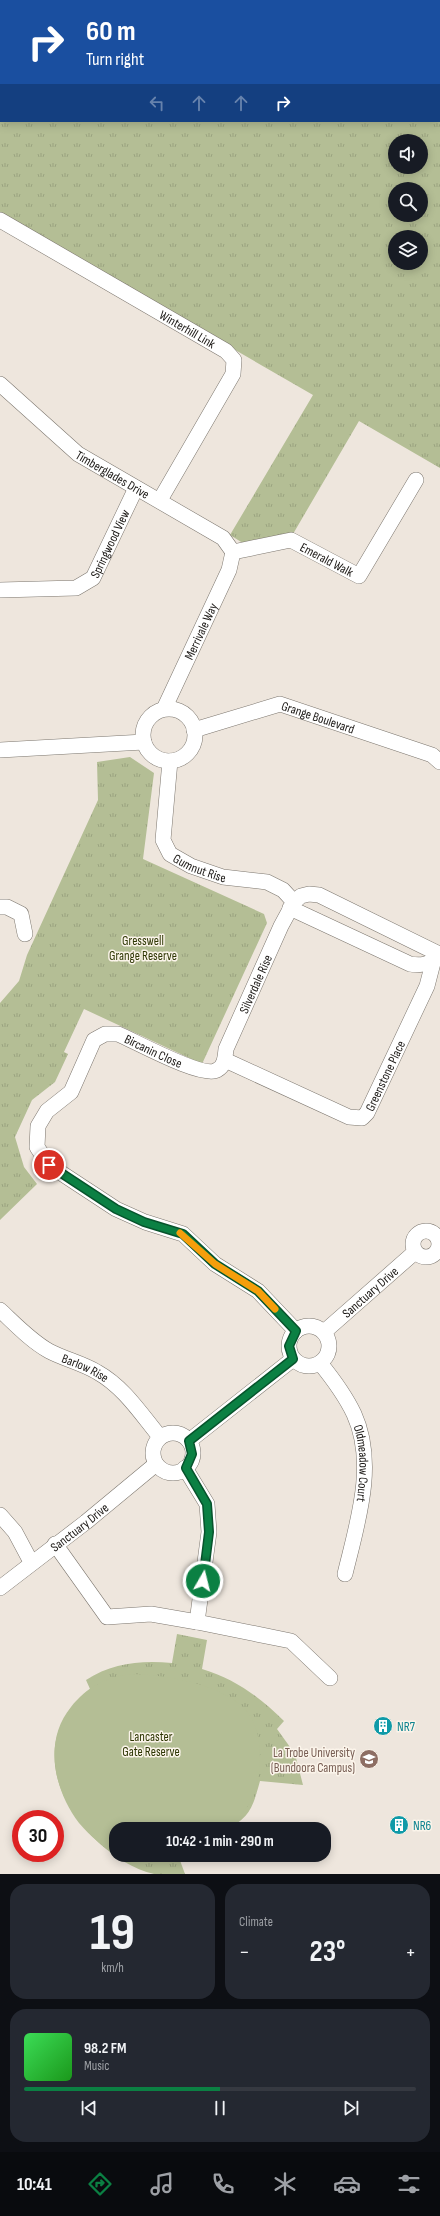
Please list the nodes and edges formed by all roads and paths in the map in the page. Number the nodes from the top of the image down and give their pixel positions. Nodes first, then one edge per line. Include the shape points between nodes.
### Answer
1 (0, 220) edge
2 (0, 384) edge
3 (416, 480) dead end
4 (136, 488) junction
5 (160, 500) junction
6 (233, 552) junction
7 (0, 590) edge
8 (164, 709) junction
9 (194, 730) junction
10 (144, 742) junction
11 (0, 750) edge
12 (170, 761) junction
13 (440, 762) edge
14 (292, 905) junction
15 (0, 907) edge
16 (25, 934) dead end
17 (437, 953) edge
18 (434, 982) edge
19 (224, 1060) junction
20 (437, 1230) edge
21 (415, 1252) junction
22 (438, 1254) edge
23 (0, 1310) edge
24 (296, 1331) junction
25 (324, 1332) junction
26 (293, 1359) junction
27 (320, 1363) junction
28 (160, 1437) junction
29 (189, 1441) junction
30 (156, 1464) junction
31 (186, 1468) junction
32 (0, 1515) edge
33 (55, 1544) junction
34 (31, 1562) junction
35 (345, 1574) dead end
36 (0, 1588) edge
37 (198, 1622) junction
38 (330, 1678) dead end

1 - 5 street, Winterhill Link via 226,352 234,360 233,374
2 - 4 street, Timberglades Drive via 78,454
3 - 6 street, Emerald Walk via 360,576 291,540
4 - 5 street, Timberglades Drive
4 - 7 street, Springwood View via 93,578 76,588
5 - 6 street, Timberglades Drive via 223,538
6 - 8 street, Merrivale Way via 229,570
8 - 9 street via 173,709 184,714
8 - 10 street via 152,714 146,721
9 - 12 street via 191,747 186,754
9 - 13 street, Grange Boulevard via 280,704 432,755
10 - 11 street
10 - 12 street via 153,755 161,760
12 - 14 street, Gumnut Rise via 163,840 170,854 191,866 223,876 267,882 283,890
14 - 17 street via 300,896 319,896
14 - 17 street via 410,964 427,964
14 - 19 street, Silverdale Rise via 226,1049
15 - 16 street via 7,907 21,914
17 - 18 street, Greenstone Place
18 - 19 street, Greenstone Place via 368,1113 362,1118 348,1117
19 - 24 street, Bircanin Close via 222,1067 216,1071 201,1071 118,1034 105,1034 94,1040 71,1092 48,1111 38,1126 37,1147 49,1165 116,1209 144,1222 183,1234 215,1264 258,1291
20 - 21 street via 418,1234 414,1242
20 - 22 street
21 - 22 street via 424,1257
21 - 25 street, Sanctuary Drive
23 - 28 street, Barlow Rise via 49,1350 97,1372 115,1385
24 - 25 street via 308,1326
24 - 26 street via 289,1346
25 - 27 street via 328,1338 328,1352
26 - 27 street via 307,1366
26 - 29 street
27 - 35 street, Oldmeadow Court via 342,1391 362,1437 362,1501
28 - 29 street via 173,1433 180,1434
28 - 30 street via 153,1451
29 - 31 street via 192,1454
30 - 31 street via 166,1472 173,1473
30 - 33 street, Sanctuary Drive via 86,1522
31 - 37 street via 207,1504 209,1532
32 - 34 street via 15,1532
33 - 34 street, Sanctuary Drive
33 - 37 street via 106,1617 151,1614
34 - 36 street, Sanctuary Drive
37 - 38 street via 291,1641

